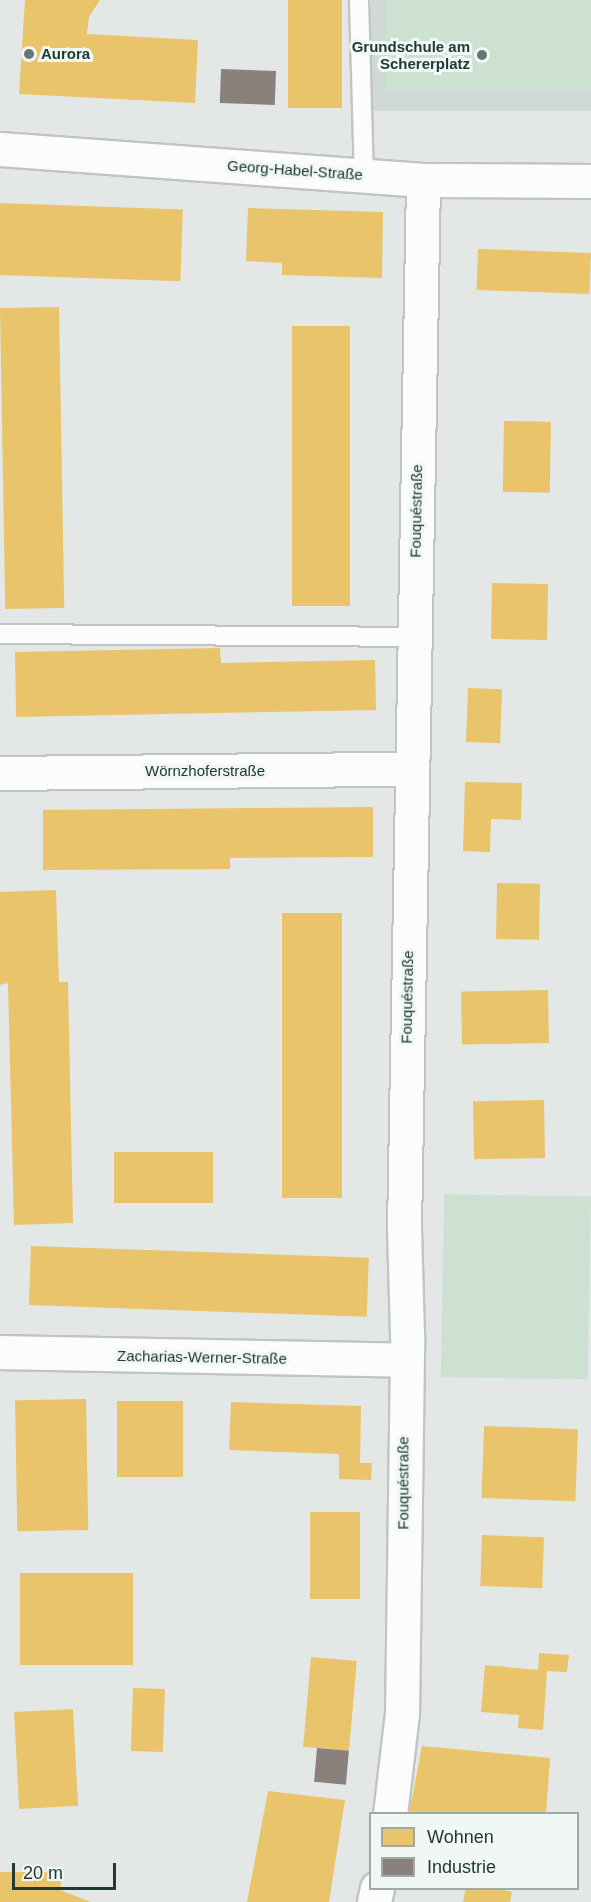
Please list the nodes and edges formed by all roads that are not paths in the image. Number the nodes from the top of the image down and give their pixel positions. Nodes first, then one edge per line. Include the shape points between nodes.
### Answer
1 (359, 0) edge
2 (0, 149) edge
3 (364, 175) junction
4 (423, 180) junction
5 (591, 181) edge
6 (0, 634) edge
7 (414, 637) junction
8 (411, 769) junction
9 (0, 773) edge
10 (0, 1352) edge
11 (404, 1360) junction
12 (390, 1812) edge

1 - 3 lane
2 - 3 street, Georg-Habel-Straße
3 - 4 street, Georg-Habel-Straße
4 - 5 street, Georg-Habel-Straße
4 - 7 street, Fouquéstraße
6 - 7 lane
7 - 8 street, Fouquéstraße
8 - 9 street, Wörnzhoferstraße
8 - 11 street, Fouquéstraße
10 - 11 street, Zacharias-Werner-Straße
11 - 12 street, Fouquéstraße via 402,1714

